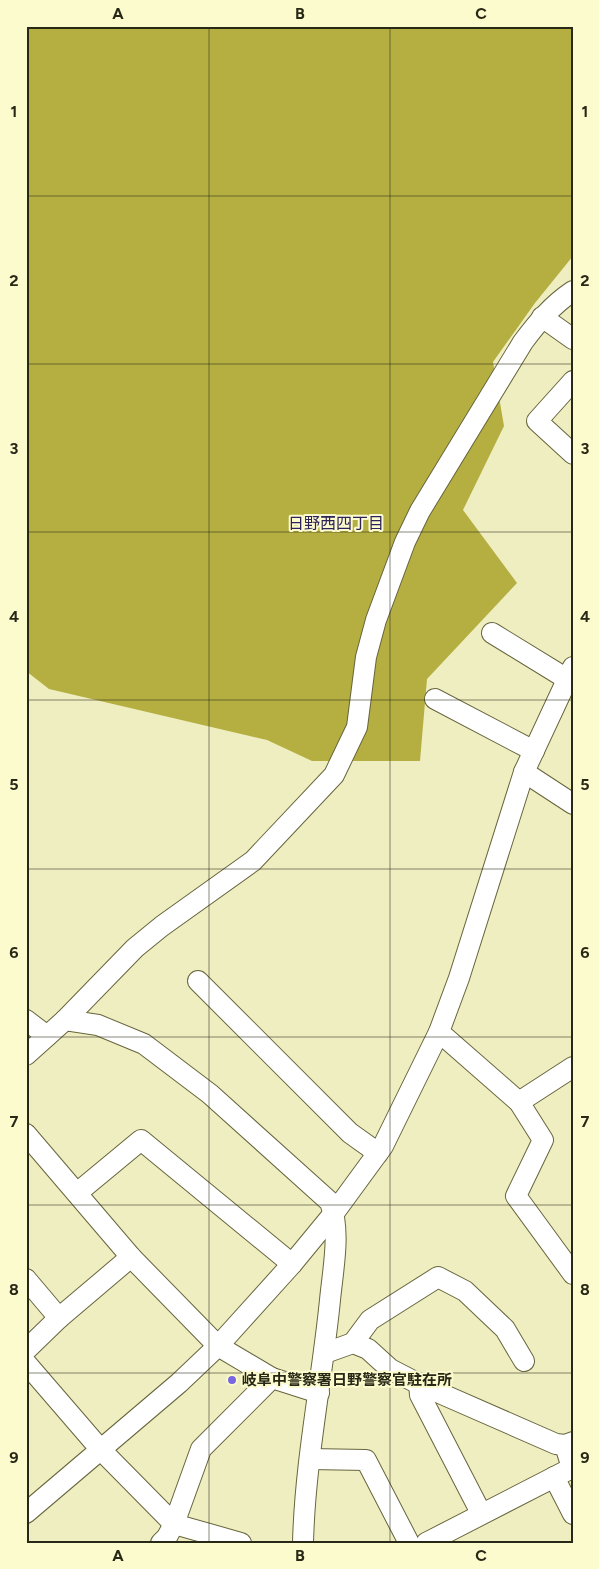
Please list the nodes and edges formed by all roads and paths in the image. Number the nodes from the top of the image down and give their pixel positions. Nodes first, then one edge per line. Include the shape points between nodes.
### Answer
1 (573, 291) edge
2 (542, 317) junction
3 (573, 339) edge
4 (573, 381) edge
5 (573, 454) edge
6 (492, 634) dead end
7 (570, 673) edge
8 (434, 699) dead end
9 (534, 751) junction
10 (524, 772) junction
11 (573, 804) edge
12 (198, 981) dead end
13 (26, 1020) edge
14 (65, 1020) junction
15 (439, 1032) junction
16 (47, 1036) junction
17 (26, 1055) edge
18 (573, 1067) edge
19 (519, 1102) junction
20 (26, 1134) edge
21 (378, 1153) junction
22 (77, 1193) junction
23 (334, 1213) junction
24 (131, 1257) junction
25 (292, 1264) junction
26 (573, 1274) edge
27 (26, 1279) edge
28 (59, 1318) junction
29 (353, 1343) junction
30 (218, 1346) junction
31 (26, 1350) edge
32 (325, 1353) junction
33 (524, 1361) dead end
34 (26, 1363) edge
35 (272, 1378) junction
36 (419, 1384) junction
37 (319, 1393) junction
38 (569, 1443) edge
39 (101, 1450) junction
40 (310, 1459) junction
41 (554, 1478) junction
42 (26, 1513) edge
43 (481, 1513) junction
44 (573, 1514) edge
45 (304, 1517) junction
46 (174, 1524) junction
47 (160, 1543) edge
48 (241, 1543) edge
49 (303, 1543) edge
50 (316, 1543) edge
51 (409, 1543) edge
52 (426, 1543) edge

1 - 2 street
2 - 3 street
2 - 14 street via 507,367 420,511 405,542 376,620 366,658 357,727 334,775 252,861 135,948
4 - 5 street via 536,421
6 - 7 street
7 - 9 street
8 - 9 street
9 - 10 street
10 - 11 street
10 - 15 street via 462,970
12 - 21 street via 350,1133
13 - 16 street
14 - 16 street
14 - 23 street via 98,1025 144,1044 210,1094 330,1202
15 - 19 street
15 - 21 street
16 - 17 street
18 - 19 street
19 - 26 street via 543,1140 516,1196
20 - 22 street
21 - 23 street
22 - 24 street
22 - 25 street via 141,1140
23 - 25 street
23 - 32 street via 336,1239
24 - 28 street
24 - 30 street
25 - 30 street
27 - 28 street
28 - 31 street
29 - 32 street
29 - 33 street via 370,1320 438,1277 466,1291 505,1329
29 - 36 street via 368,1349 390,1369
30 - 35 street
30 - 39 street
32 - 37 street
34 - 39 street
35 - 37 street
35 - 46 street via 201,1450
36 - 38 street via 556,1444
36 - 43 street via 420,1395
37 - 40 street
38 - 41 street via 571,1465
39 - 42 street
39 - 46 street
40 - 45 street
40 - 51 street via 366,1460
41 - 43 street
41 - 44 street
43 - 52 street
45 - 49 street
45 - 50 street
46 - 47 street via 168,1537
46 - 48 street

